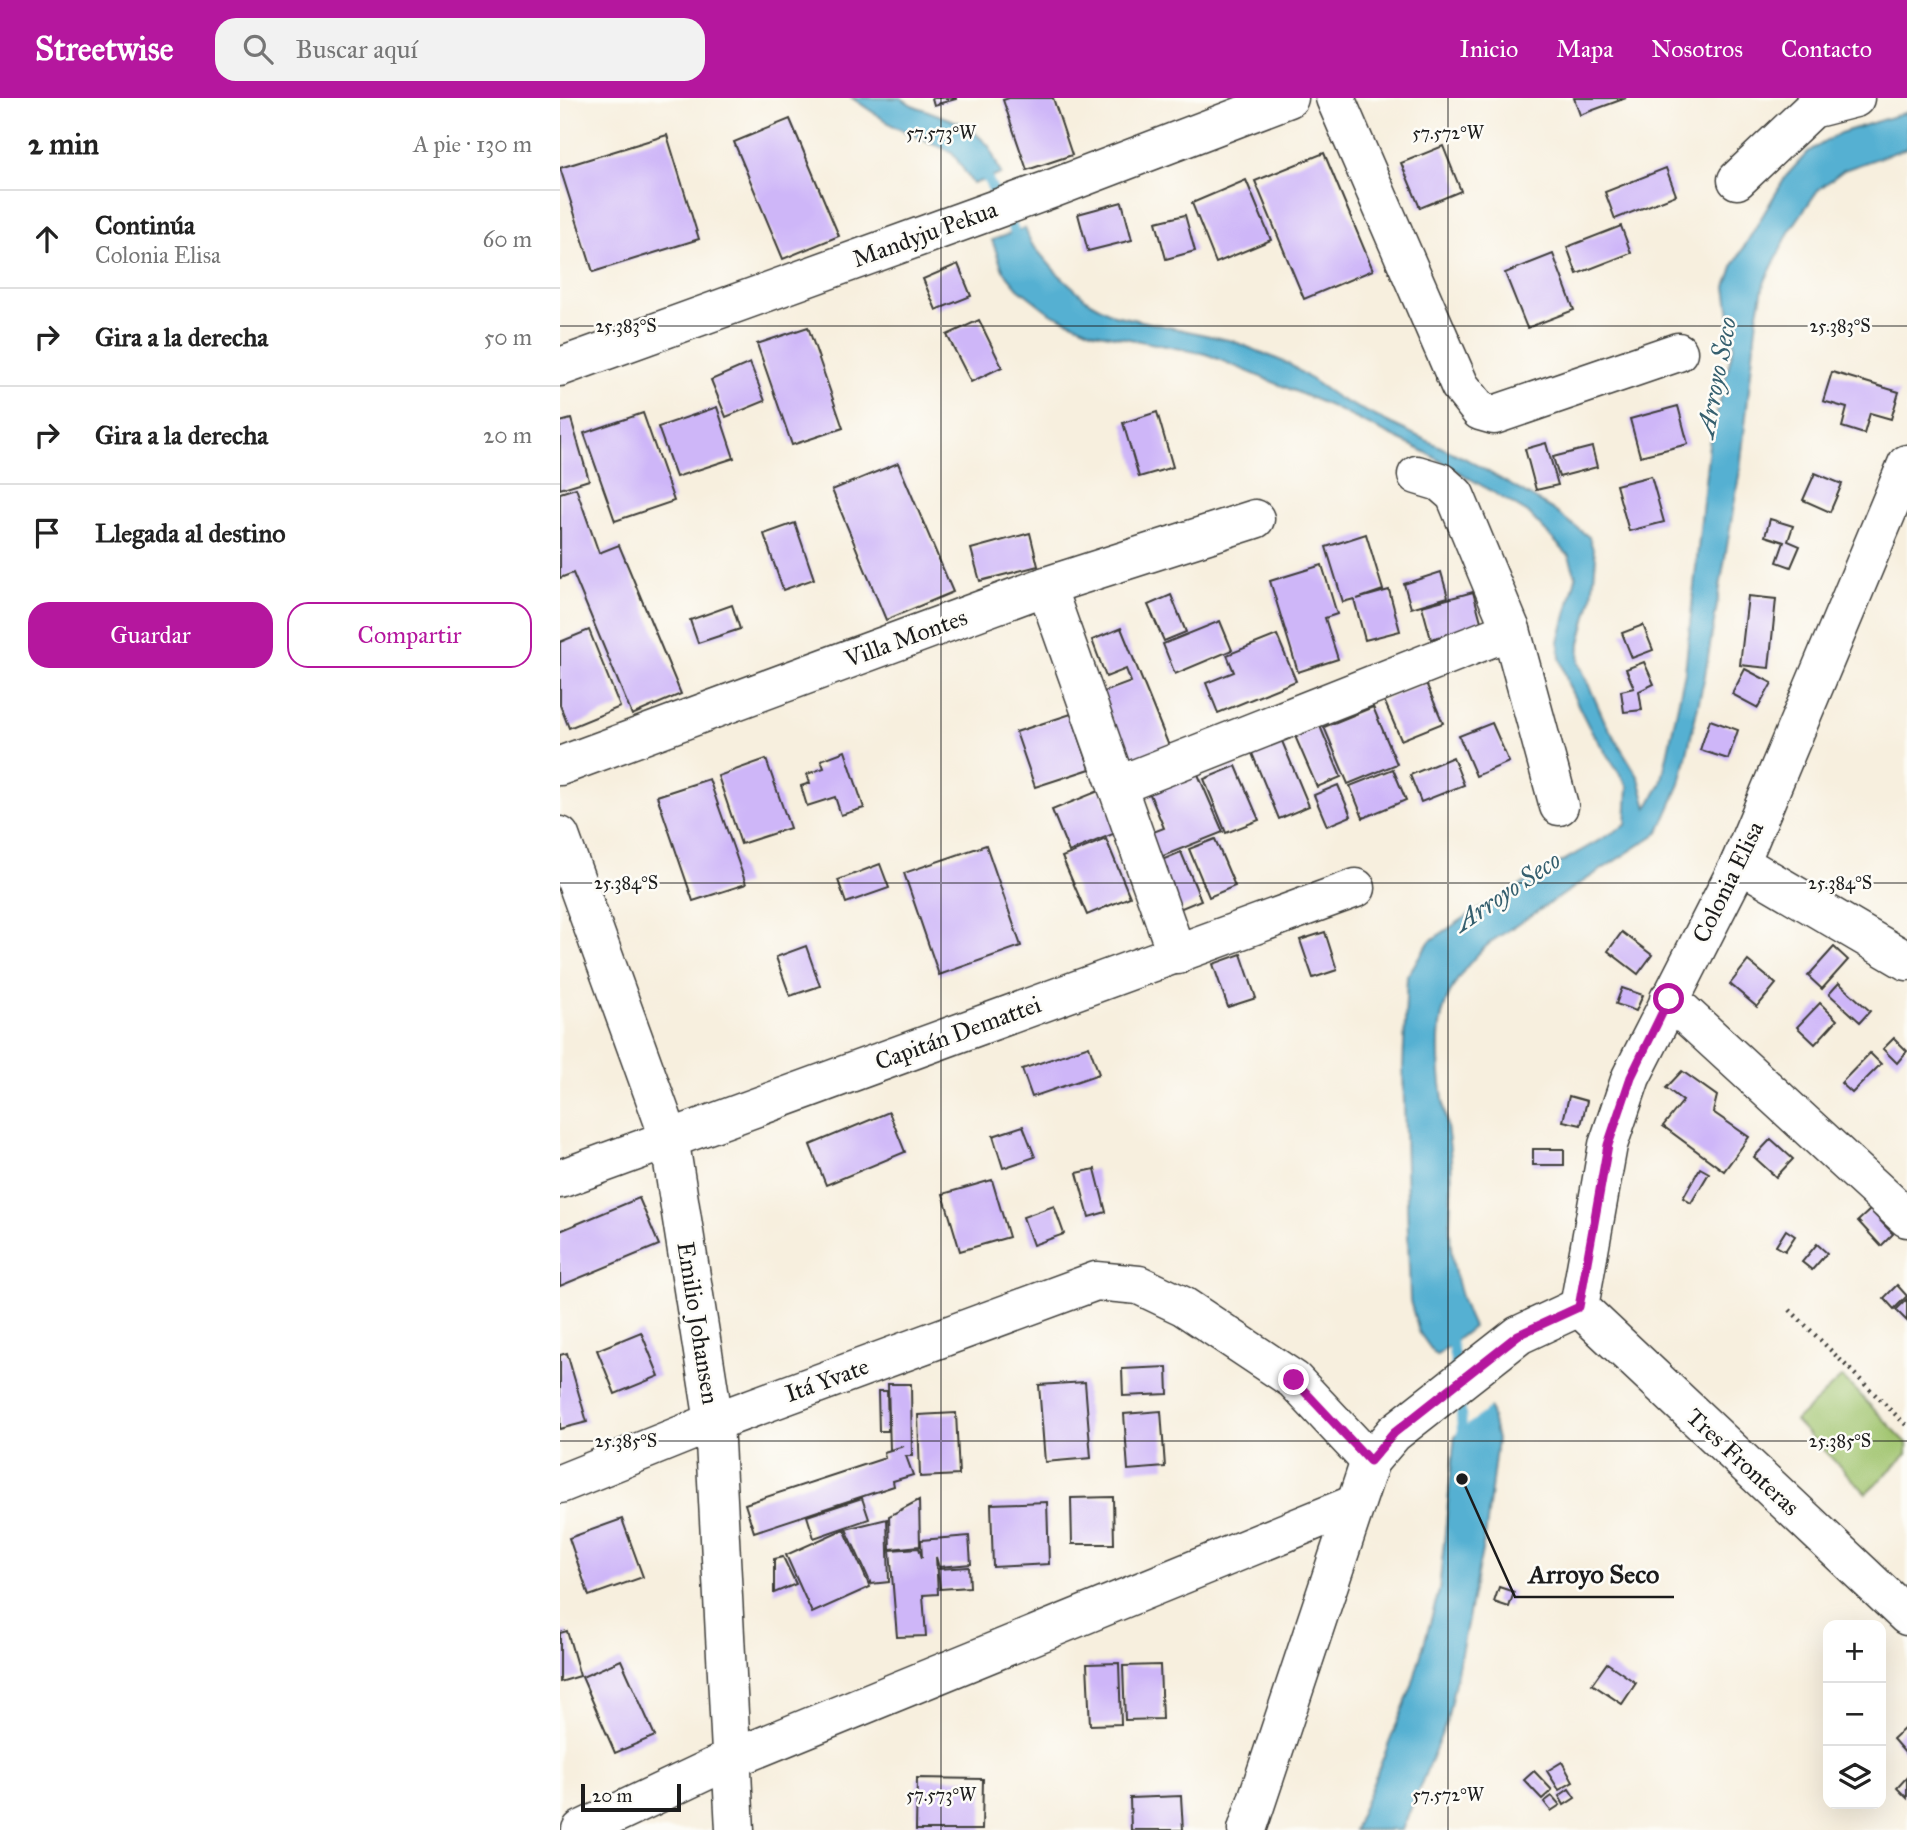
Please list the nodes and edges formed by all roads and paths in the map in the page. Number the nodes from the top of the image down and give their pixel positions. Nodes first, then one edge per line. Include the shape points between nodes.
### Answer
1 (1289, 98) edge
2 (1335, 98) edge
3 (1855, 98) edge
4 (1737, 180) dead end
5 (1678, 352) dead end
6 (560, 367) edge
7 (1417, 475) dead end
8 (1905, 475) edge
9 (1255, 519) dead end
10 (1046, 586) junction
11 (1511, 630) junction
12 (560, 766) edge
13 (1116, 786) junction
14 (1559, 806) dead end
15 (560, 836) edge
16 (1740, 863) junction
17 (1356, 888) dead end
18 (1177, 955) junction
19 (1907, 961) edge
20 (1669, 999) junction
21 (669, 1138) junction
22 (560, 1179) edge
23 (1907, 1218) edge
24 (1579, 1307) junction
25 (1790, 1310) dead end
26 (714, 1422) junction
27 (1907, 1426) edge
28 (1370, 1461) junction
29 (560, 1484) edge
30 (1355, 1504) junction
31 (1907, 1616) edge
32 (729, 1760) junction
33 (581, 1830) edge
34 (735, 1830) edge
35 (1247, 1830) edge

1 - 6 street, Mandyju Pekua
2 - 5 street via 1460,386 1480,411 1494,415
3 - 4 street via 1812,109
7 - 11 street via 1440,482 1455,495
8 - 16 street, Colonia Elisa
9 - 10 street, Villa Montes
10 - 12 street, Villa Montes
10 - 13 street
11 - 13 street
11 - 14 street
13 - 18 street
15 - 21 street, Emilio Johansen
16 - 19 street
16 - 20 street, Colonia Elisa
17 - 18 street, Capitán Demattei
18 - 21 street, Capitán Demattei
20 - 23 street
20 - 24 street, Colonia Elisa via 1631,1077 1608,1145
21 - 22 street, Capitán Demattei
21 - 26 street, Emilio Johansen
24 - 28 street via 1518,1335 1394,1433
24 - 31 street, Tres Fronteras
25 - 27 path
26 - 28 street, Itá Yvate via 1096,1281 1139,1285 1194,1314 1294,1380
26 - 29 street, Itá Yvate
26 - 32 street, Emilio Johansen
28 - 30 street
30 - 32 street
30 - 35 street
32 - 33 street
32 - 34 street, Emilio Johansen

